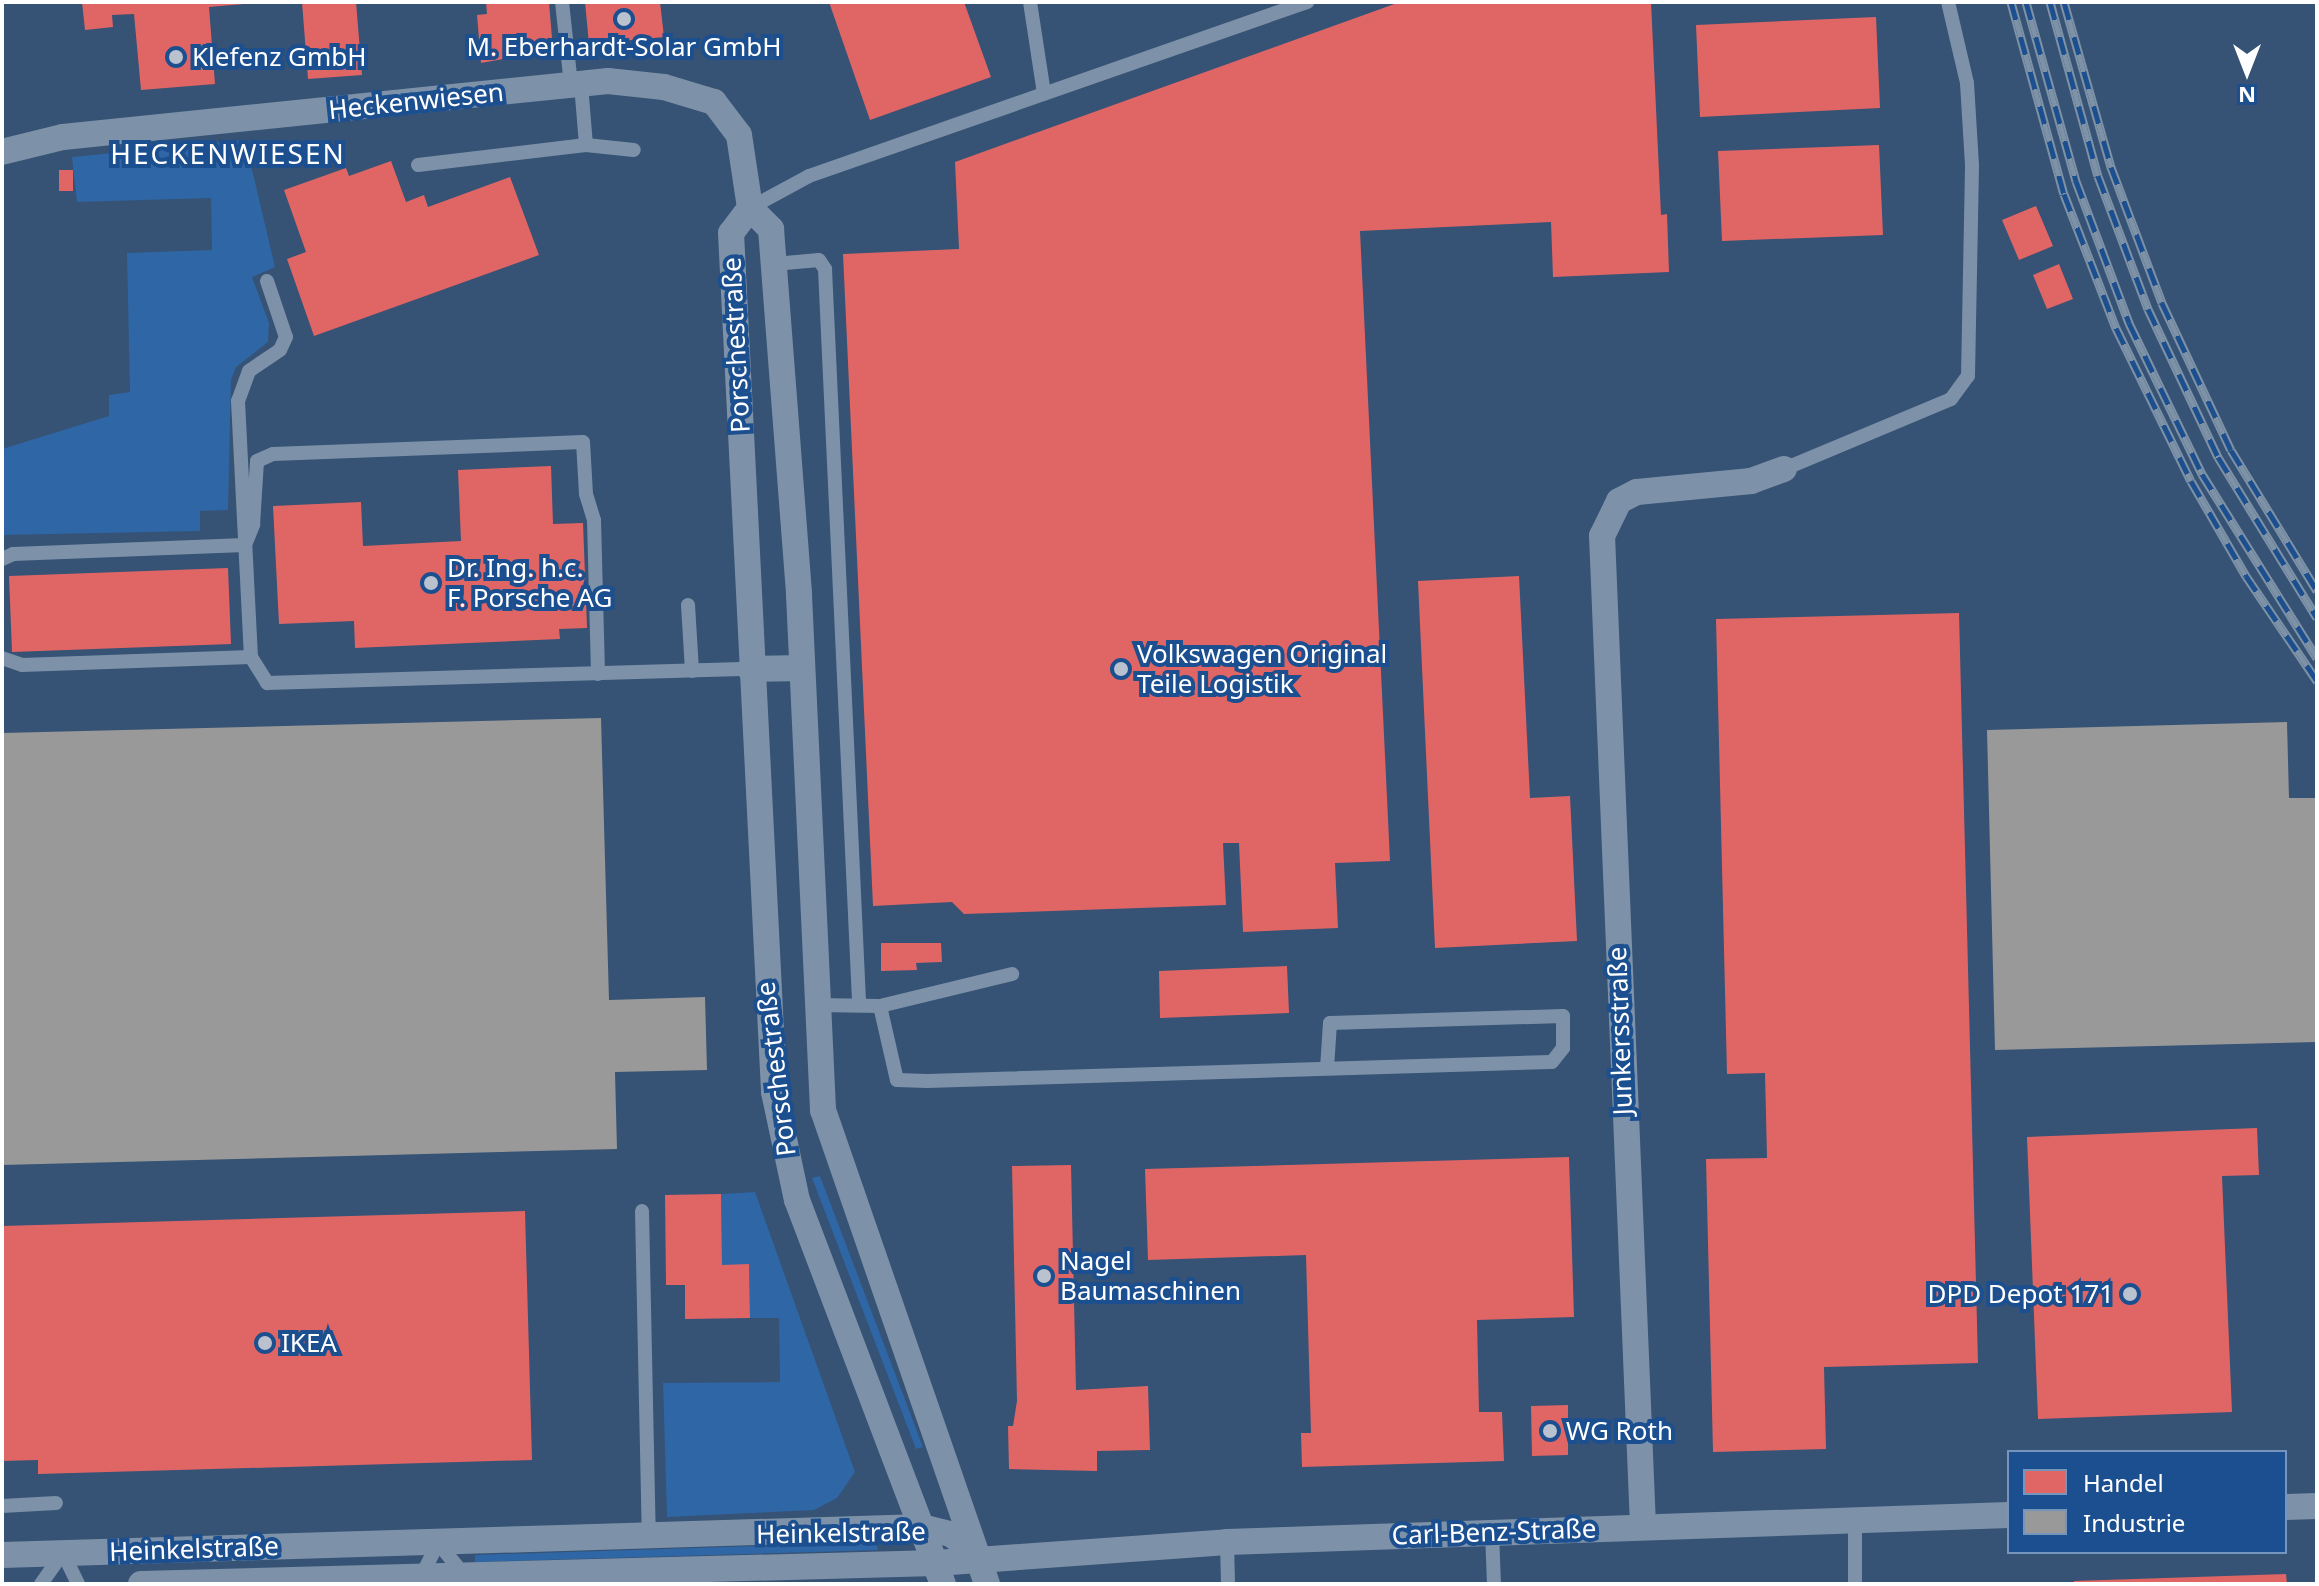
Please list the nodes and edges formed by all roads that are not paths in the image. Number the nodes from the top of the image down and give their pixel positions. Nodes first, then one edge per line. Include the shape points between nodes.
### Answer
1 (562, 2) edge
2 (1030, 2) edge
3 (1307, 2) edge
4 (1948, 2) edge
5 (576, 85) junction
6 (1044, 94) junction
7 (586, 145) junction
8 (634, 150) dead end
9 (2, 152) edge
10 (418, 165) dead end
11 (750, 208) junction
12 (774, 264) junction
13 (267, 281) dead end
14 (1784, 469) joint
15 (245, 545) junction
16 (2, 559) edge
17 (688, 605) dead end
18 (251, 657) junction
19 (2, 658) edge
20 (802, 668) junction
21 (750, 669) junction
22 (692, 671) junction
23 (598, 674) junction
24 (1012, 974) dead end
25 (859, 1002) junction
26 (816, 1005) junction
27 (880, 1006) junction
28 (1327, 1068) junction
29 (642, 1211) dead end
30 (56, 1503) dead end
31 (2, 1506) edge
32 (2317, 1506) edge
33 (2287, 1507) edge
34 (2007, 1515) edge
35 (1855, 1520) junction
36 (1643, 1526) junction
37 (922, 1527) junction
38 (1492, 1532) junction
39 (649, 1537) junction
40 (1227, 1542) junction
41 (438, 1543) junction
42 (63, 1553) junction
43 (2, 1555) edge
44 (979, 1556) junction
45 (940, 1574) edge
46 (709, 1576) edge
47 (466, 1580) edge
48 (420, 1581) edge
49 (41, 1584) edge
50 (78, 1584) edge
51 (141, 1584) edge
52 (987, 1584) edge
53 (1228, 1584) edge
54 (1494, 1584) edge
55 (1855, 1584) edge

1 - 5 lane
2 - 6 lane
3 - 6 lane
4 - 14 lane via 1967,83 1972,165 1968,376 1951,399
5 - 7 lane
5 - 9 street, Heckenwiesen via 63,137
5 - 11 street, Heckenwiesen via 608,81 664,87 714,102 739,135
6 - 11 lane via 809,176
7 - 8 lane
7 - 10 lane
11 - 12 street, Porschestraße via 771,229
11 - 21 street, Porschestraße via 731,233
12 - 20 street, Porschestraße
12 - 25 lane via 819,260 825,269
13 - 15 lane via 286,337 280,350 249,371 238,401
14 - 36 street, Junkersstraße via 1751,481 1637,492 1610,513 1602,536
15 - 16 lane via 13,554
15 - 18 lane
15 - 23 lane via 253,525 257,461 273,454 583,442 586,494 594,520
17 - 22 lane
18 - 19 lane via 22,665
18 - 23 lane via 267,683
20 - 21 street
20 - 26 street, Porschestraße
21 - 22 lane
21 - 37 street, Porschestraße via 768,1032 783,1147 797,1200
22 - 23 lane
24 - 27 lane
25 - 26 lane
25 - 27 lane
26 - 44 street, Porschestraße via 823,1110 832,1146
27 - 28 lane via 897,1080
28 - 28 lane via 1552,1062 1563,1048 1563,1016 1330,1023
29 - 39 lane
30 - 31 lane
32 - 33 street
34 - 35 street, Carl-Benz-Straße
35 - 36 street, Carl-Benz-Straße
35 - 55 lane
36 - 38 street, Carl-Benz-Straße
37 - 39 street, Heinkelstraße
37 - 44 street, Heinkelstraße via 951,1534
37 - 45 street, Porschestraße
38 - 40 street, Carl-Benz-Straße
38 - 54 lane
39 - 41 street, Heinkelstraße
40 - 44 street, Carl-Benz-Straße
40 - 53 lane
41 - 42 street, Heinkelstraße
41 - 47 lane
41 - 48 lane
42 - 43 street, Heinkelstraße
42 - 49 lane
42 - 50 lane
44 - 45 street, Heinkelstraße
44 - 52 street, Porschestraße
45 - 46 street, Heinkelstraße
46 - 47 street, Heinkelstraße
47 - 48 street, Heinkelstraße
48 - 51 street, Heinkelstraße

